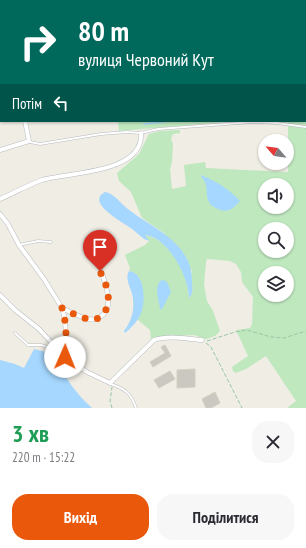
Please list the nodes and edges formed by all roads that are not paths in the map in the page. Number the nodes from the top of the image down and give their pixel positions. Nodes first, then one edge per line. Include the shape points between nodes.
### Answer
1 (25, 122) edge
2 (306, 128) edge
3 (142, 133) junction
4 (29, 141) junction
5 (0, 150) edge
6 (0, 199) edge
7 (0, 214) edge
8 (51, 242) dead end
9 (18, 246) junction
10 (96, 254) dead end
11 (0, 295) edge
12 (62, 308) junction
13 (15, 333) dead end
14 (202, 340) road end
15 (58, 350) junction
16 (65, 357) junction
17 (111, 384) junction
18 (136, 408) edge

1 - 4 street
2 - 3 lane via 253,122 158,129
3 - 4 lane via 101,134 40,144
3 - 6 street via 137,150 122,162 76,175 42,180
4 - 5 street
7 - 9 street via 8,224
8 - 9 lane via 38,241
9 - 12 street via 44,279
10 - 12 street via 108,295 105,312 92,320
11 - 15 street via 39,329
12 - 16 street via 68,352
13 - 15 lane via 28,345 41,345
14 - 17 street via 154,340
15 - 16 street
16 - 17 street
17 - 18 lane via 132,396

